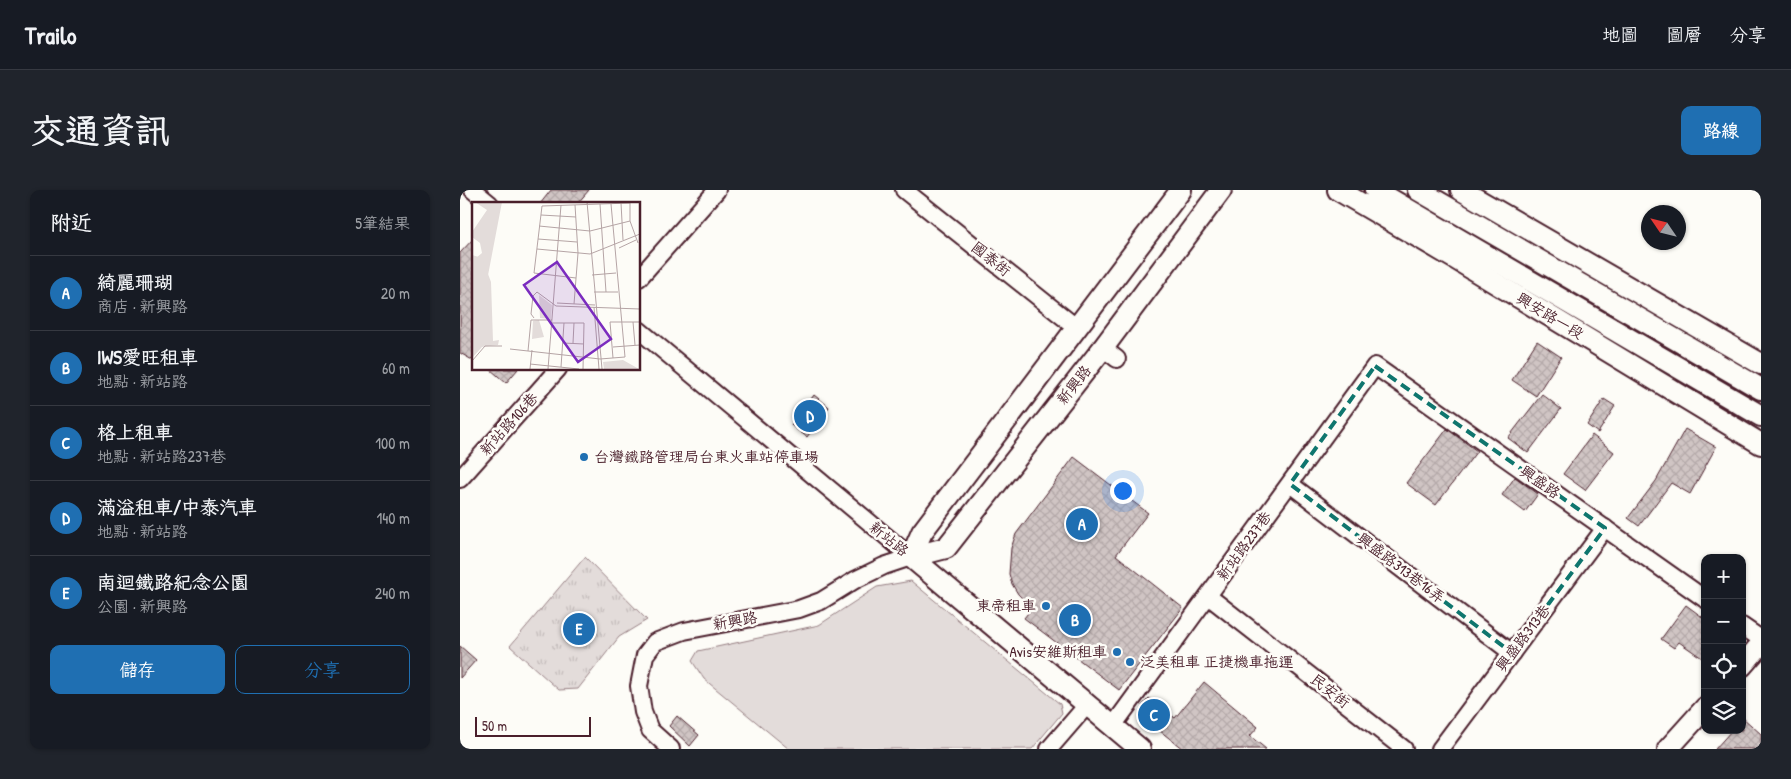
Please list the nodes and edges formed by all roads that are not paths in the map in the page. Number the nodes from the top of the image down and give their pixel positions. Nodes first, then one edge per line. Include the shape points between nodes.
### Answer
1 (473, 190) edge
2 (717, 190) edge
3 (904, 190) edge
4 (1180, 190) edge
5 (1221, 190) edge
6 (1338, 190) edge
7 (1375, 190) edge
8 (1418, 190) edge
9 (1461, 190) edge
10 (488, 202) edge
11 (640, 277) edge
12 (1077, 328) junction
13 (640, 331) edge
14 (1761, 364) edge
15 (1376, 366) joint
16 (557, 370) edge
17 (1761, 390) edge
18 (1761, 416) edge
19 (1761, 444) edge
20 (460, 480) edge
21 (1290, 484) junction
22 (1605, 528) junction
23 (911, 557) junction
24 (1208, 596) junction
25 (1701, 596) edge
26 (1746, 629) edge
27 (1761, 639) edge
28 (1761, 644) edge
29 (1512, 653) junction
30 (1746, 661) edge
31 (1087, 705) junction
32 (1701, 712) edge
33 (1113, 726) junction
34 (671, 749) edge
35 (1049, 749) edge
36 (1140, 749) edge
37 (1404, 749) edge
38 (1440, 749) edge
39 (1668, 749) edge

1 - 10 street
2 - 11 street
3 - 12 street, 國泰街
4 - 12 street
5 - 23 street, 新興路 via 1110,354 946,548
6 - 19 street, 興安路一段
7 - 18 street, 興安路一段
8 - 17 street
9 - 14 street
12 - 23 street via 922,532
13 - 23 street, 新站路
15 - 21 street, 新站路237巷
15 - 22 street, 興盛路
16 - 20 street, 新站路106巷
21 - 24 street, 新站路237巷
21 - 29 street, 興盛路313巷16弄
22 - 25 street, 興盛路
22 - 29 street, 興盛路313巷
23 - 31 street, 新站路
23 - 34 street, 新興路 via 884,566 800,609 684,631 655,642 645,655 639,686 650,730
24 - 33 street, 新站路237巷
24 - 37 street, 民安街
26 - 27 street
28 - 30 street
29 - 38 street, 興盛路313巷
31 - 33 street, 新站路
31 - 35 street
32 - 39 street
33 - 36 street, 新站路

